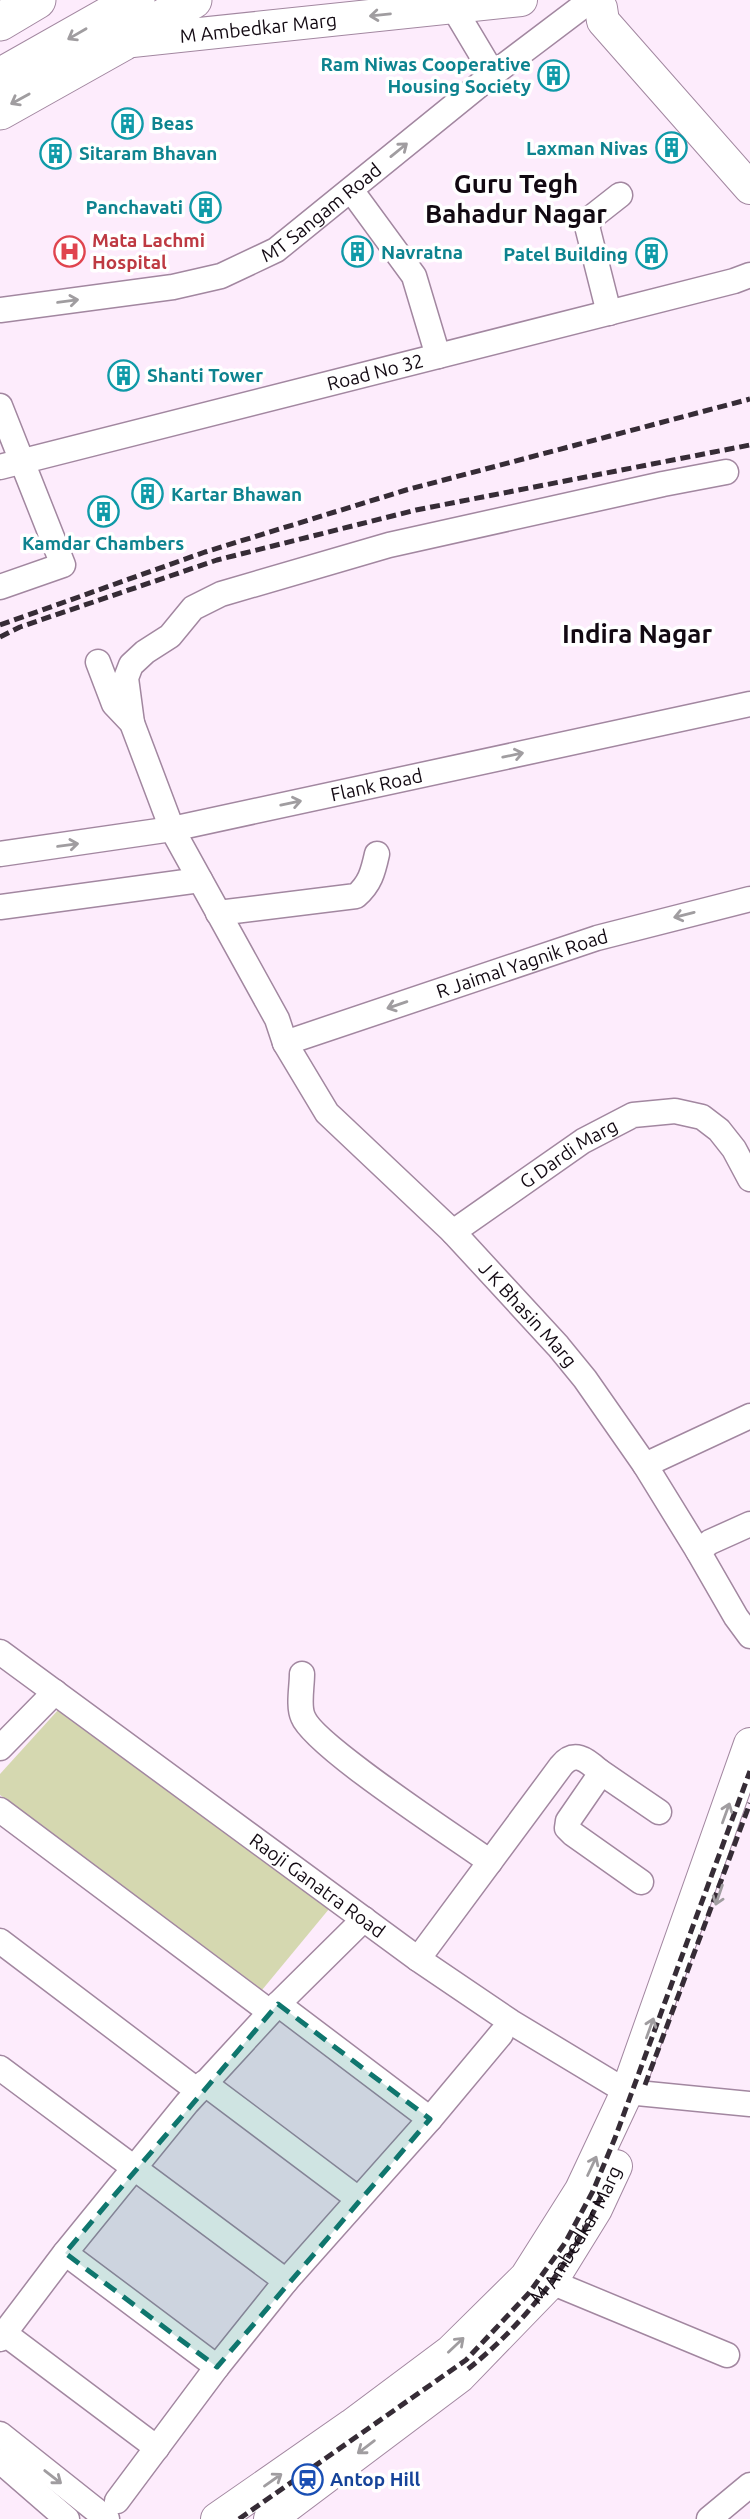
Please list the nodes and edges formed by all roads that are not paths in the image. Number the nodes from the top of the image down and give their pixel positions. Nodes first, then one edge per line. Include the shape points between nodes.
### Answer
1 (37, 0) edge
2 (85, 0) edge
3 (136, 0) edge
4 (194, 0) edge
5 (521, 0) edge
6 (595, 3) edge
7 (453, 7) junction
8 (0, 22) edge
9 (123, 42) junction
10 (0, 49) edge
11 (493, 74) junction
12 (0, 77) edge
13 (0, 111) edge
14 (743, 155) edge
15 (750, 188) edge
16 (351, 190) junction
17 (620, 195) dead end
18 (596, 253) dead end
19 (750, 275) edge
20 (0, 310) edge
21 (611, 312) junction
22 (438, 356) junction
23 (0, 406) edge
24 (10, 464) edge
25 (726, 472) dead end
26 (0, 587) edge
27 (98, 662) dead end
28 (750, 704) edge
29 (132, 723) junction
30 (172, 829) junction
31 (0, 854) edge
32 (377, 854) dead end
33 (200, 880) junction
34 (750, 899) edge
35 (0, 907) edge
36 (218, 914) junction
37 (292, 1041) junction
38 (750, 1179) edge
39 (458, 1229) junction
40 (750, 1416) edge
41 (651, 1462) junction
42 (750, 1524) edge
43 (704, 1547) junction
44 (750, 1610) edge
45 (750, 1636) edge
46 (0, 1652) edge
47 (302, 1674) dead end
48 (55, 1692) junction
49 (750, 1744) edge
50 (0, 1748) edge
51 (599, 1771) junction
52 (750, 1807) edge
53 (0, 1810) edge
54 (659, 1812) dead end
55 (489, 1861) junction
56 (641, 1882) dead end
57 (364, 1919) junction
58 (0, 1941) edge
59 (418, 1959) junction
60 (274, 2008) junction
61 (501, 2034) dead end
62 (0, 2068) edge
63 (201, 2087) junction
64 (638, 2093) junction
65 (750, 2104) edge
66 (430, 2119) junction
67 (134, 2168) junction
68 (357, 2198) junction
69 (65, 2253) junction
70 (286, 2281) junction
71 (551, 2282) junction
72 (2, 2336) edge
73 (727, 2355) dead end
74 (217, 2367) junction
75 (386, 2416) junction
76 (0, 2434) edge
77 (157, 2448) junction
78 (0, 2461) edge
79 (750, 2485) edge
80 (112, 2510) edge
81 (720, 2516) edge
82 (67, 2519) edge
83 (217, 2519) edge
84 (270, 2519) edge

1 - 8 highway
2 - 10 highway
3 -> 12 highway
4 - 9 highway
5 - 7 main road, M Ambedkar Marg
6 - 11 street, MT Sangam Road
6 - 14 main road via 618,10
7 -> 9 main road, M Ambedkar Marg
7 - 11 street
9 -> 13 highway
16 -> 11 street, MT Sangam Road
14 - 15 main road
20 -> 16 street, MT Sangam Road via 173,287 221,276 276,250
16 - 22 street via 414,275
17 - 21 street via 587,226
18 - 21 street
19 - 21 street, Road No 32
21 - 22 street, Road No 32
22 - 24 street, Road No 32
23 - 24 street
24 - 26 street via 63,565
25 - 29 street via 389,545 221,594 193,608 170,636 131,666 126,678
27 - 29 street via 114,704
30 -> 28 street, Flank Road
29 - 30 street, J K Bhasin Marg
31 -> 30 street, Flank Road
30 - 33 street, J K Bhasin Marg
32 - 36 street via 372,877 356,896
33 - 35 street
33 - 36 street, J K Bhasin Marg
34 -> 37 street, R Jaimal Yagnik Road via 597,938
36 - 37 street, J K Bhasin Marg
37 - 39 street, J K Bhasin Marg via 350,1125
38 - 39 street, G Dardi Marg via 734,1149 702,1117 675,1111 633,1115 583,1140
39 - 41 street, J K Bhasin Marg
40 - 41 street
41 - 43 street, J K Bhasin Marg
42 - 43 street
43 - 44 street, J K Bhasin Marg
43 - 45 street, J K Bhasin Marg via 736,1617
46 - 48 street, Raoji Ganatra Road
47 - 55 street via 302,1717 317,1735
48 - 50 street
48 - 57 street, Raoji Ganatra Road
64 -> 49 main road
51 - 54 street
51 - 55 street via 578,1756 567,1758
51 - 56 street via 567,1828
52 -> 64 main road, M Ambedkar Marg
53 - 60 street
55 - 59 street
57 - 59 street, Raoji Ganatra Road
57 - 60 street
58 - 63 street
59 - 64 street, Raoji Ganatra Road via 511,2022
60 - 63 street
60 - 66 street
61 - 66 street
62 - 67 street
63 - 67 street
63 - 68 street
64 - 65 street
64 - 71 main road, M Ambedkar Marg via 596,2209
75 -> 64 main road via 526,2277
66 - 68 street
67 - 69 street
67 - 70 street
68 - 70 street
69 - 72 street
69 - 74 street
70 - 74 street
71 - 73 street
71 - 75 main road, M Ambedkar Marg via 459,2377
72 - 77 street
74 - 77 street
83 -> 75 main road
75 -> 84 main road, M Ambedkar Marg
76 -> 80 street
77 - 80 street
78 - 82 street
79 - 81 street

